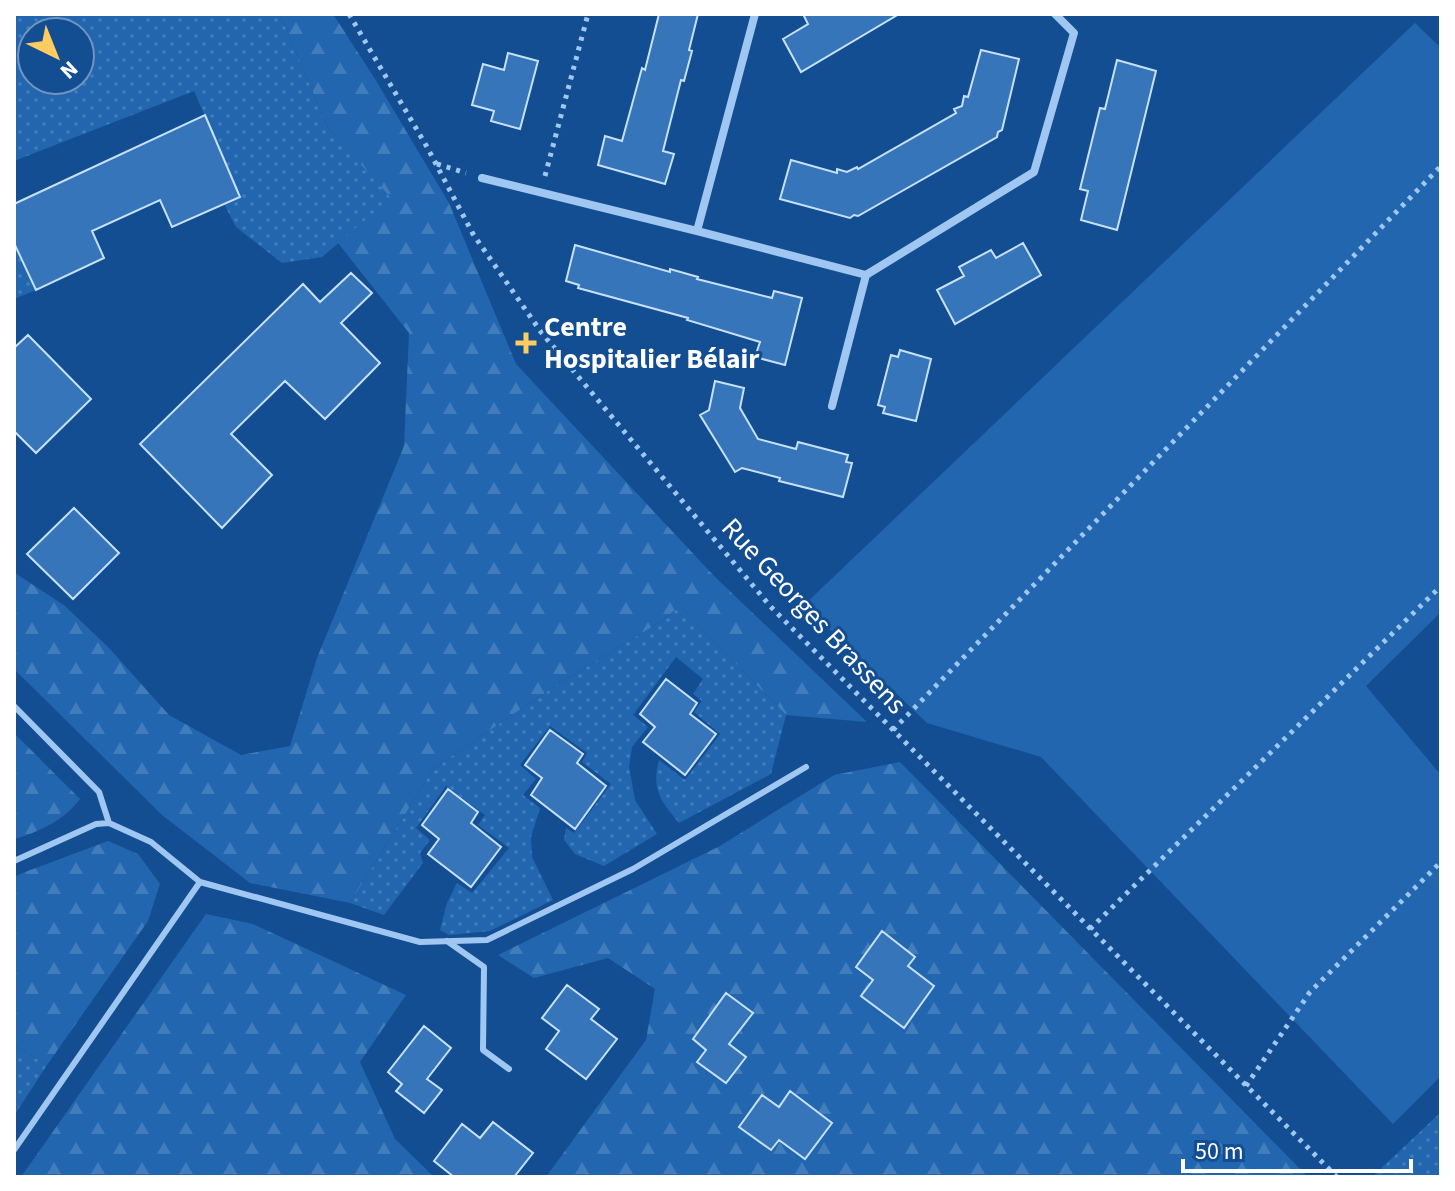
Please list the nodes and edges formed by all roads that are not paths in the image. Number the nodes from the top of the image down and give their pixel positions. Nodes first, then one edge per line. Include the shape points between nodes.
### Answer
1 (755, 14) edge
2 (1055, 14) edge
3 (482, 178) road end
4 (697, 231) junction
5 (866, 275) junction
6 (832, 406) dead end
7 (14, 706) edge
8 (806, 767) dead end
9 (109, 823) junction
10 (14, 861) edge
11 (200, 882) junction
12 (447, 941) junction
13 (509, 1069) dead end
14 (14, 1150) edge

1 - 4 street
2 - 5 street via 1074,33 1034,172
3 - 4 street
4 - 5 street
5 - 6 street
7 - 9 lane via 99,792
8 - 12 lane via 633,869 500,934 487,940
9 - 10 lane
9 - 11 lane via 151,842
11 - 12 lane via 420,942
11 - 14 lane
12 - 13 lane via 484,967 483,1050

